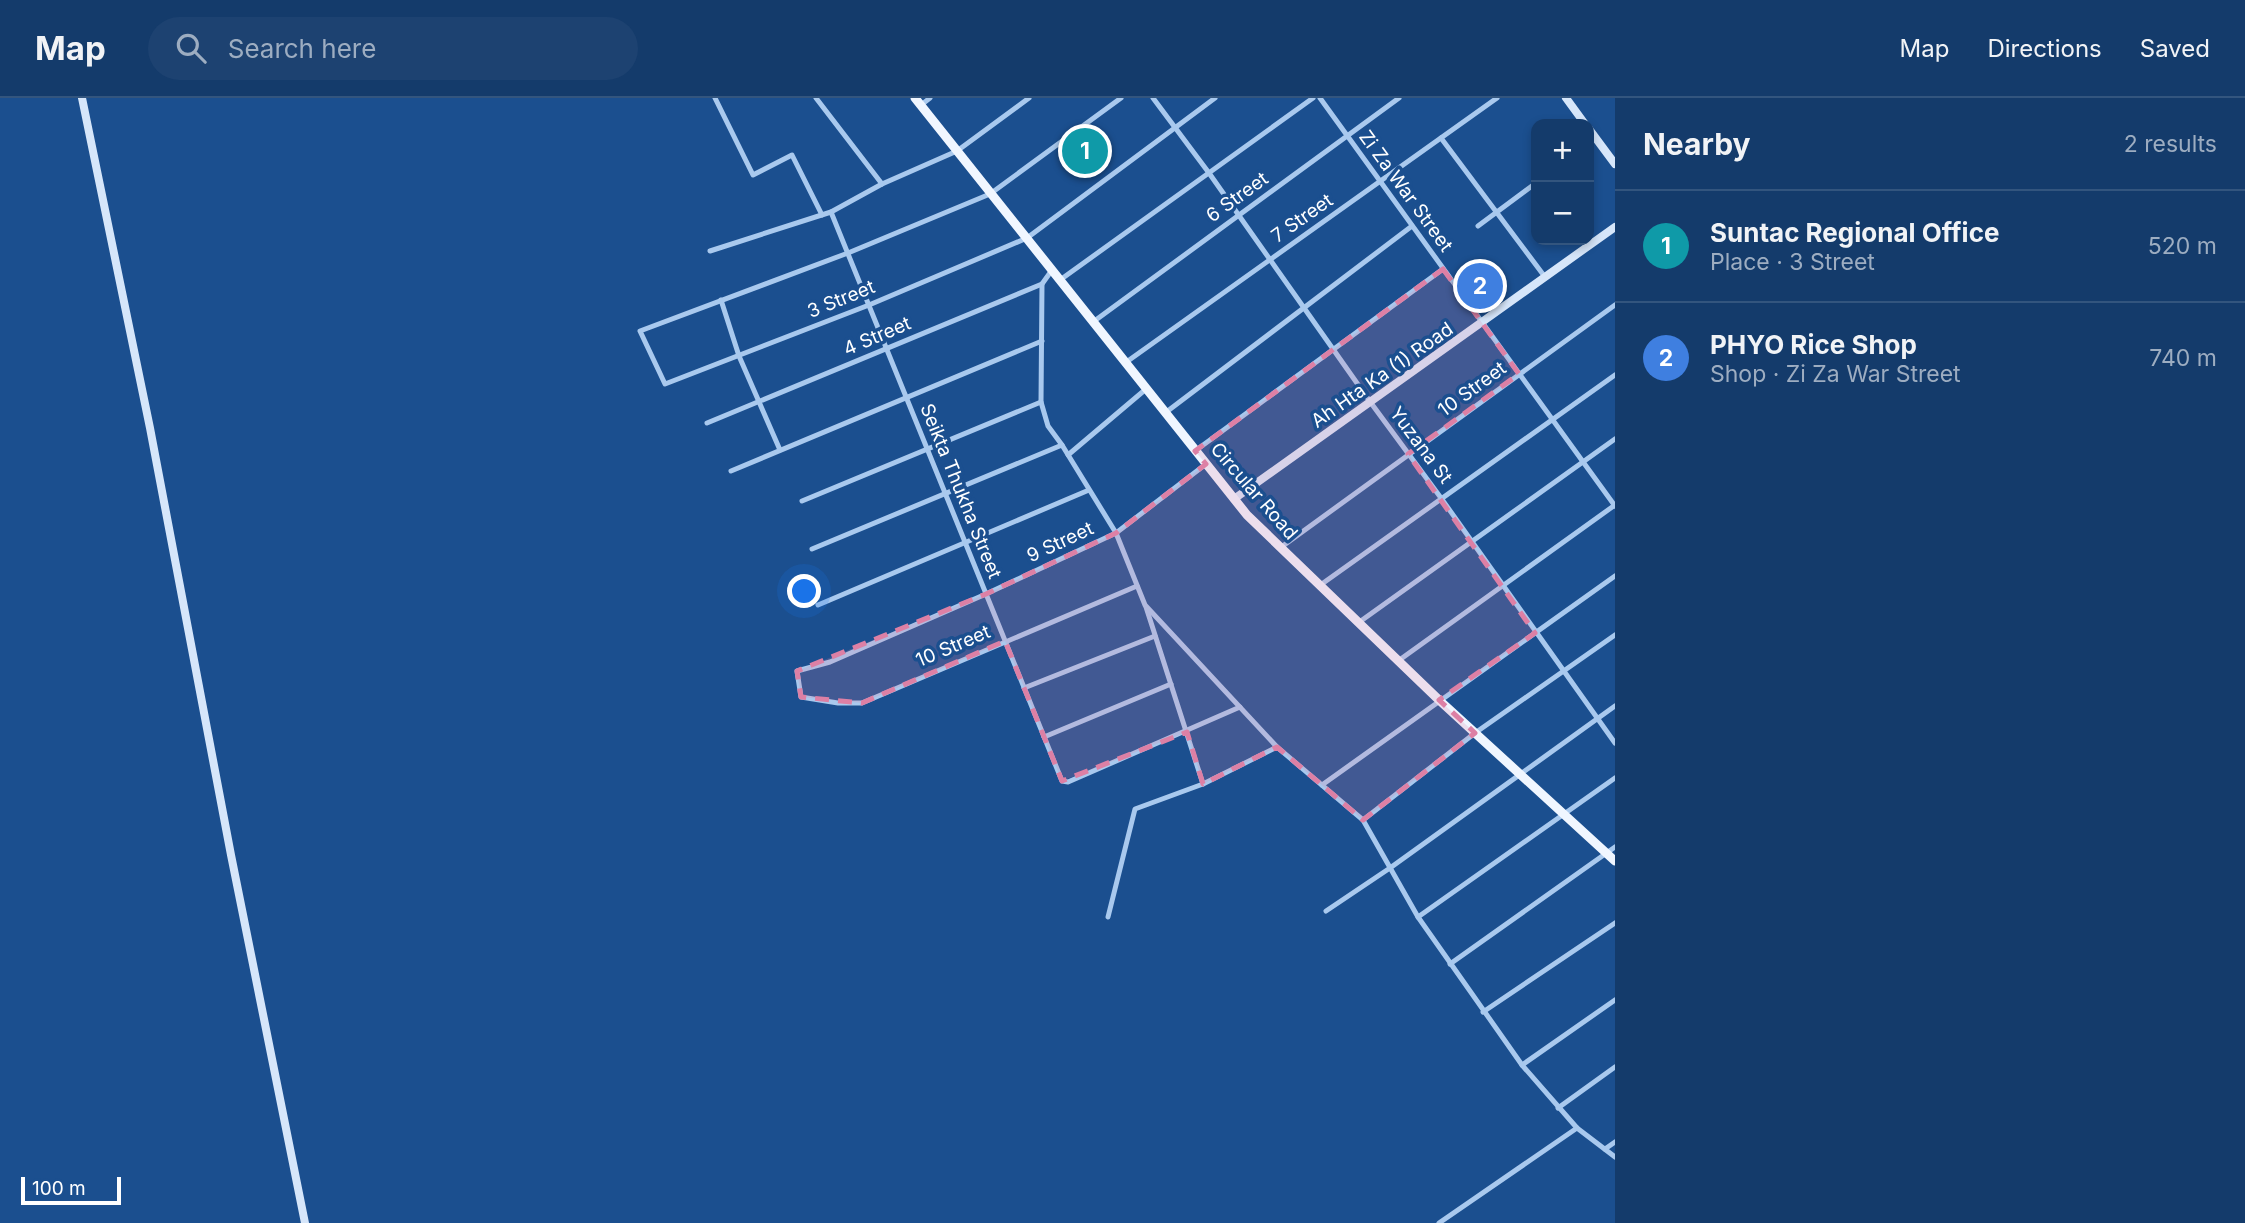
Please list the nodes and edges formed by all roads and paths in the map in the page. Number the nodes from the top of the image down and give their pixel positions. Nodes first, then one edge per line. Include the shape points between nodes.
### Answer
1 (82, 98) edge
2 (715, 98) edge
3 (816, 98) edge
4 (930, 98) edge
5 (1029, 98) edge
6 (1121, 98) edge
7 (1153, 98) edge
8 (1214, 98) edge
9 (1313, 98) edge
10 (1320, 98) edge
11 (1399, 98) edge
12 (1566, 98) edge
13 (1494, 99) edge
14 (918, 101) edge
15 (1581, 119) edge
16 (1175, 128) junction
17 (1347, 136) junction
18 (1441, 138) junction
19 (1594, 143) edge
20 (957, 151) junction
21 (1615, 164) edge
22 (1209, 173) junction
23 (1380, 182) junction
24 (882, 184) junction
25 (1531, 187) edge
26 (990, 194) junction
27 (831, 212) junction
28 (1497, 212) junction
29 (822, 215) junction
30 (1239, 215) junction
31 (1412, 226) junction
32 (1478, 226) dead end
33 (1615, 227) edge
34 (1027, 238) junction
35 (710, 251) dead end
36 (848, 253) junction
37 (1270, 260) junction
38 (1443, 269) junction
39 (1052, 270) junction
40 (1545, 277) junction
41 (1060, 280) junction
42 (1042, 284) junction
43 (721, 300) junction
44 (1615, 304) edge
45 (869, 305) junction
46 (1303, 307) junction
47 (1093, 322) junction
48 (1482, 323) junction
49 (1042, 341) junction
50 (887, 349) junction
51 (1332, 349) junction
52 (739, 356) junction
53 (1125, 363) junction
54 (1520, 374) junction
55 (1615, 374) edge
56 (1146, 389) junction
57 (906, 397) junction
58 (758, 402) junction
59 (1041, 402) junction
60 (1371, 403) junction
61 (1165, 413) junction
62 (1552, 419) junction
63 (707, 423) dead end
64 (1615, 439) edge
65 (1062, 445) junction
66 (927, 449) junction
67 (780, 450) junction
68 (1195, 451) junction
69 (1408, 454) junction
70 (1068, 455) junction
71 (1583, 462) junction
72 (1206, 464) junction
73 (731, 471) dead end
74 (1089, 489) junction
75 (945, 494) junction
76 (1441, 498) junction
77 (1234, 499) junction
78 (802, 501) dead end
79 (1615, 505) edge
80 (1116, 533) junction
81 (1472, 542) junction
82 (965, 543) junction
83 (1280, 548) junction
84 (812, 549) dead end
85 (1615, 576) edge
86 (1137, 586) junction
87 (1319, 586) junction
88 (1503, 587) junction
89 (986, 594) junction
90 (818, 605) dead end
91 (1145, 605) junction
92 (1359, 623) junction
93 (1535, 633) junction
94 (1615, 635) edge
95 (1155, 636) junction
96 (1005, 641) junction
97 (1398, 661) junction
98 (797, 671) joint
99 (1563, 671) junction
100 (1171, 684) junction
101 (1024, 688) junction
102 (1439, 700) junction
103 (1615, 706) edge
104 (1240, 707) junction
105 (1597, 719) junction
106 (1186, 732) junction
107 (1475, 733) junction
108 (1044, 737) junction
109 (1615, 743) edge
110 (1277, 747) junction
111 (1519, 774) junction
112 (1615, 778) edge
113 (1203, 784) junction
114 (1322, 785) junction
115 (1563, 815) junction
116 (1363, 820) junction
117 (1615, 847) edge
118 (1606, 853) junction
119 (1615, 861) edge
120 (1390, 868) junction
121 (1326, 911) dead end
122 (1108, 917) dead end
123 (1418, 917) junction
124 (1615, 923) edge
125 (1450, 964) junction
126 (1615, 1000) edge
127 (1483, 1012) junction
128 (1521, 1065) junction
129 (1615, 1067) edge
130 (1558, 1108) junction
131 (1577, 1128) junction
132 (1615, 1142) edge
133 (1605, 1149) junction
134 (1615, 1157) edge
135 (305, 1223) edge
136 (1439, 1223) edge

1 - 135 street
2 - 29 street via 753,175 792,155
3 - 24 street
4 - 14 street
5 - 20 street
6 - 26 street
7 - 16 street, Yuzana St
8 - 16 street
9 - 22 street
10 - 17 street, Zi Za War Street
11 - 17 street, 6 Street
12 - 15 street
13 - 18 street, 7 Street
14 - 20 main road, Circular Road
16 - 22 street, Yuzana St
16 - 34 street
17 - 23 street, Zi Za War Street
17 - 30 street, 6 Street
18 - 23 street, 7 Street
18 - 28 street
19 - 21 street
20 - 24 street
20 - 26 main road, Circular Road
22 - 30 street, Yuzana St
22 - 41 street
23 - 31 street, Zi Za War Street
23 - 37 street, 7 Street
24 - 27 street
25 - 28 street
26 - 34 main road, Circular Road
26 - 36 street
27 - 29 street
27 - 36 street, Seikta Thukha Street
28 - 32 street
28 - 40 street
29 - 35 street
30 - 37 street, Yuzana St
30 - 47 street, 6 Street
31 - 38 street, Zi Za War Street
31 - 46 street
33 - 40 street, Ah Hta Ka (1) Road
34 - 39 main road, Circular Road
34 - 45 street, 3 Street
36 - 43 street
36 - 45 street, Seikta Thukha Street
37 - 46 street, Yuzana St
37 - 53 street, 7 Street
38 - 48 street, Zi Za War Street
38 - 51 street
39 - 41 main road, Circular Road
39 - 42 street
40 - 48 street, Ah Hta Ka (1) Road
41 - 47 main road, Circular Road
42 - 49 street
42 - 50 street, 4 Street
43 - 52 street
43 - 52 street, 3 Street via 640,331 665,384
44 - 54 street, 10 Street
45 - 50 street, Seikta Thukha Street
45 - 52 street, 3 Street
46 - 51 street, Yuzana St
46 - 61 street
47 - 53 main road, Circular Road
48 - 54 street, Zi Za War Street
48 - 60 street, Ah Hta Ka (1) Road
49 - 57 street
49 - 59 street
50 - 57 street, Seikta Thukha Street
50 - 58 street, 4 Street
51 - 60 street, Yuzana St
51 - 68 street
52 - 58 street
53 - 56 main road, Circular Road
54 - 62 street, Zi Za War Street
54 - 69 street, 10 Street
55 - 62 street
56 - 61 main road, Circular Road
56 - 70 street
57 - 66 street, Seikta Thukha Street
57 - 67 street
58 - 63 street, 4 Street
58 - 67 street
59 - 65 street via 1048,426
59 - 66 street
60 - 69 street, Yuzana St
60 - 77 street, Ah Hta Ka (1) Road
61 - 68 main road, Circular Road
62 - 71 street, Zi Za War Street
62 - 76 street
64 - 71 street
65 - 70 street
65 - 75 street
66 - 75 street, Seikta Thukha Street
66 - 78 street
67 - 73 street
68 - 72 main road, Circular Road
69 - 76 street, Yuzana St
69 - 83 street, 10 Street
70 - 74 street
71 - 79 street, Zi Za War Street
71 - 81 street
72 - 77 main road, Circular Road
72 - 80 street, 9 Street
74 - 80 street
74 - 82 street
75 - 82 street, Seikta Thukha Street
75 - 84 street
76 - 81 street, Yuzana St
76 - 87 street
77 - 83 main road, Circular Road
79 - 88 street
80 - 86 street
80 - 89 street, 9 Street
81 - 88 street, Yuzana St
81 - 92 street
82 - 89 street, Seikta Thukha Street
82 - 90 street
83 - 87 main road, Circular Road
85 - 93 street
86 - 91 street
86 - 96 street, 10 Street
87 - 92 main road, Circular Road
88 - 93 street, Yuzana St
88 - 97 street
89 - 96 street, Seikta Thukha Street
89 - 98 street, 9 Street via 830,662
91 - 95 street
91 - 104 street
92 - 97 main road, Circular Road
93 - 99 street, Yuzana St
93 - 102 street
94 - 99 street
95 - 100 street
95 - 101 street
96 - 98 street, 10 Street via 862,702 801,697
96 - 101 street, Seikta Thukha Street
97 - 102 main road, Circular Road
99 - 105 street, Yuzana St
99 - 107 street
100 - 106 street
100 - 108 street
101 - 108 street, Seikta Thukha Street
102 - 107 main road, Circular Road
102 - 114 street
103 - 105 street
104 - 106 street
104 - 110 street
105 - 109 street, Yuzana St
105 - 111 street
106 - 108 street, Seikta Thukha Street via 1068,782 1062,781
106 - 113 street
107 - 111 main road, Circular Road
107 - 116 street
110 - 113 street
110 - 114 street
111 - 115 main road, Circular Road
111 - 120 street
112 - 115 street
113 - 122 street via 1135,809
114 - 116 street
115 - 118 main road, Circular Road
115 - 123 street
116 - 120 street
117 - 118 street
118 - 119 main road, Circular Road
118 - 125 street
120 - 121 street
120 - 123 street
123 - 125 street
124 - 127 street
125 - 127 street
126 - 128 street
127 - 128 street
128 - 130 street
129 - 130 street
130 - 131 street
131 - 133 street
131 - 136 street
132 - 133 street
133 - 134 street

